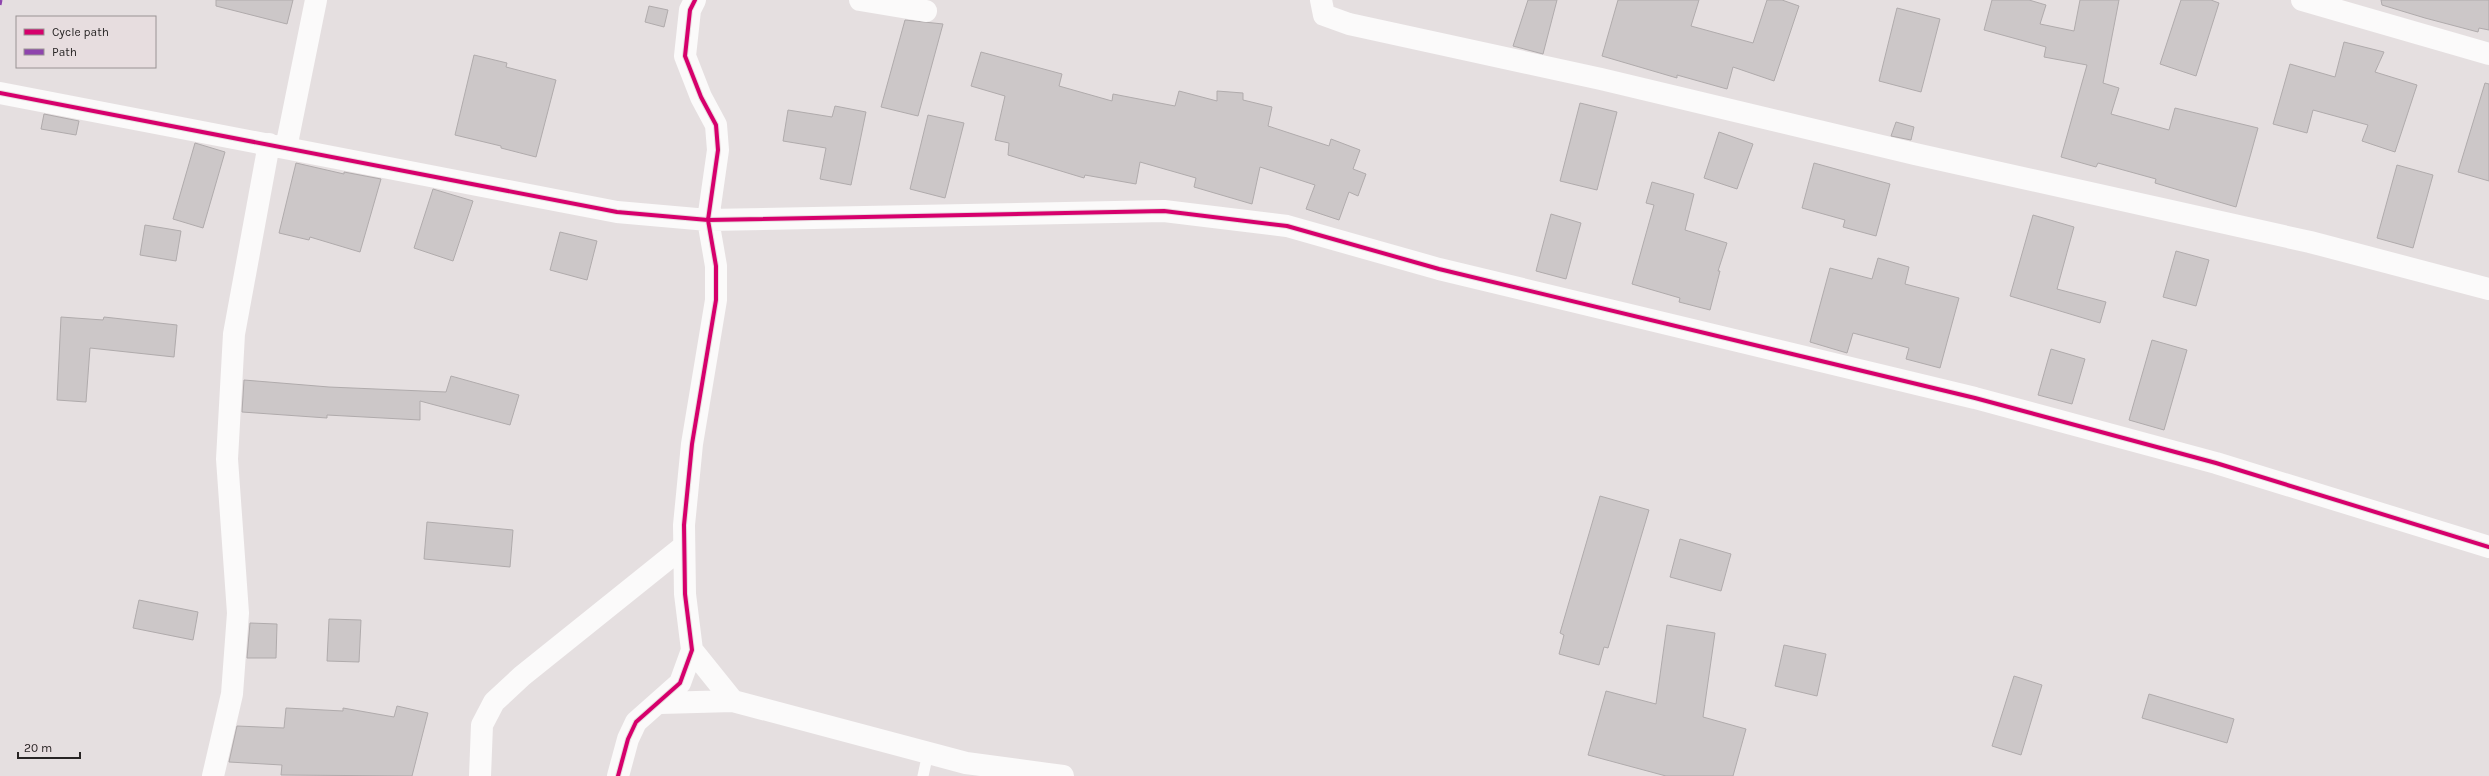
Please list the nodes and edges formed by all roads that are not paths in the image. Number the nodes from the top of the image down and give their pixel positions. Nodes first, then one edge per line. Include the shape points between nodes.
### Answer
1 (316, 0) edge
2 (695, 0) edge
3 (860, 0) edge
4 (1321, 0) edge
5 (2302, 0) edge
6 (2326, 3) edge
7 (926, 11) dead end
8 (2489, 54) edge
9 (0, 93) edge
10 (278, 146) junction
11 (708, 220) junction
12 (2489, 289) edge
13 (684, 546) junction
14 (2489, 547) edge
15 (692, 650) junction
16 (733, 701) junction
17 (660, 703) junction
18 (928, 752) junction
19 (213, 776) edge
20 (480, 776) edge
21 (618, 776) edge
22 (924, 776) edge
23 (1063, 776) edge

1 - 10 street
2 - 11 street via 690,10 685,56 701,97 716,124 718,150
3 - 7 street
4 - 12 street via 1324,15 1349,24 1601,78 1923,156 2310,242
5 - 6 street
6 - 8 street
9 - 10 street
10 - 11 street via 617,212
10 - 19 street via 234,334 227,459 238,613 232,694
11 - 13 street via 716,266 716,300 692,444
11 - 14 street via 1164,211 1287,226 1439,269 1998,404 2216,463
13 - 15 street via 685,594
13 - 20 street via 522,676 494,702 482,725
15 - 16 street
15 - 17 street via 680,683
16 - 17 street
16 - 18 street
17 - 21 street via 636,722 628,739
18 - 22 lane
18 - 23 street via 966,763

